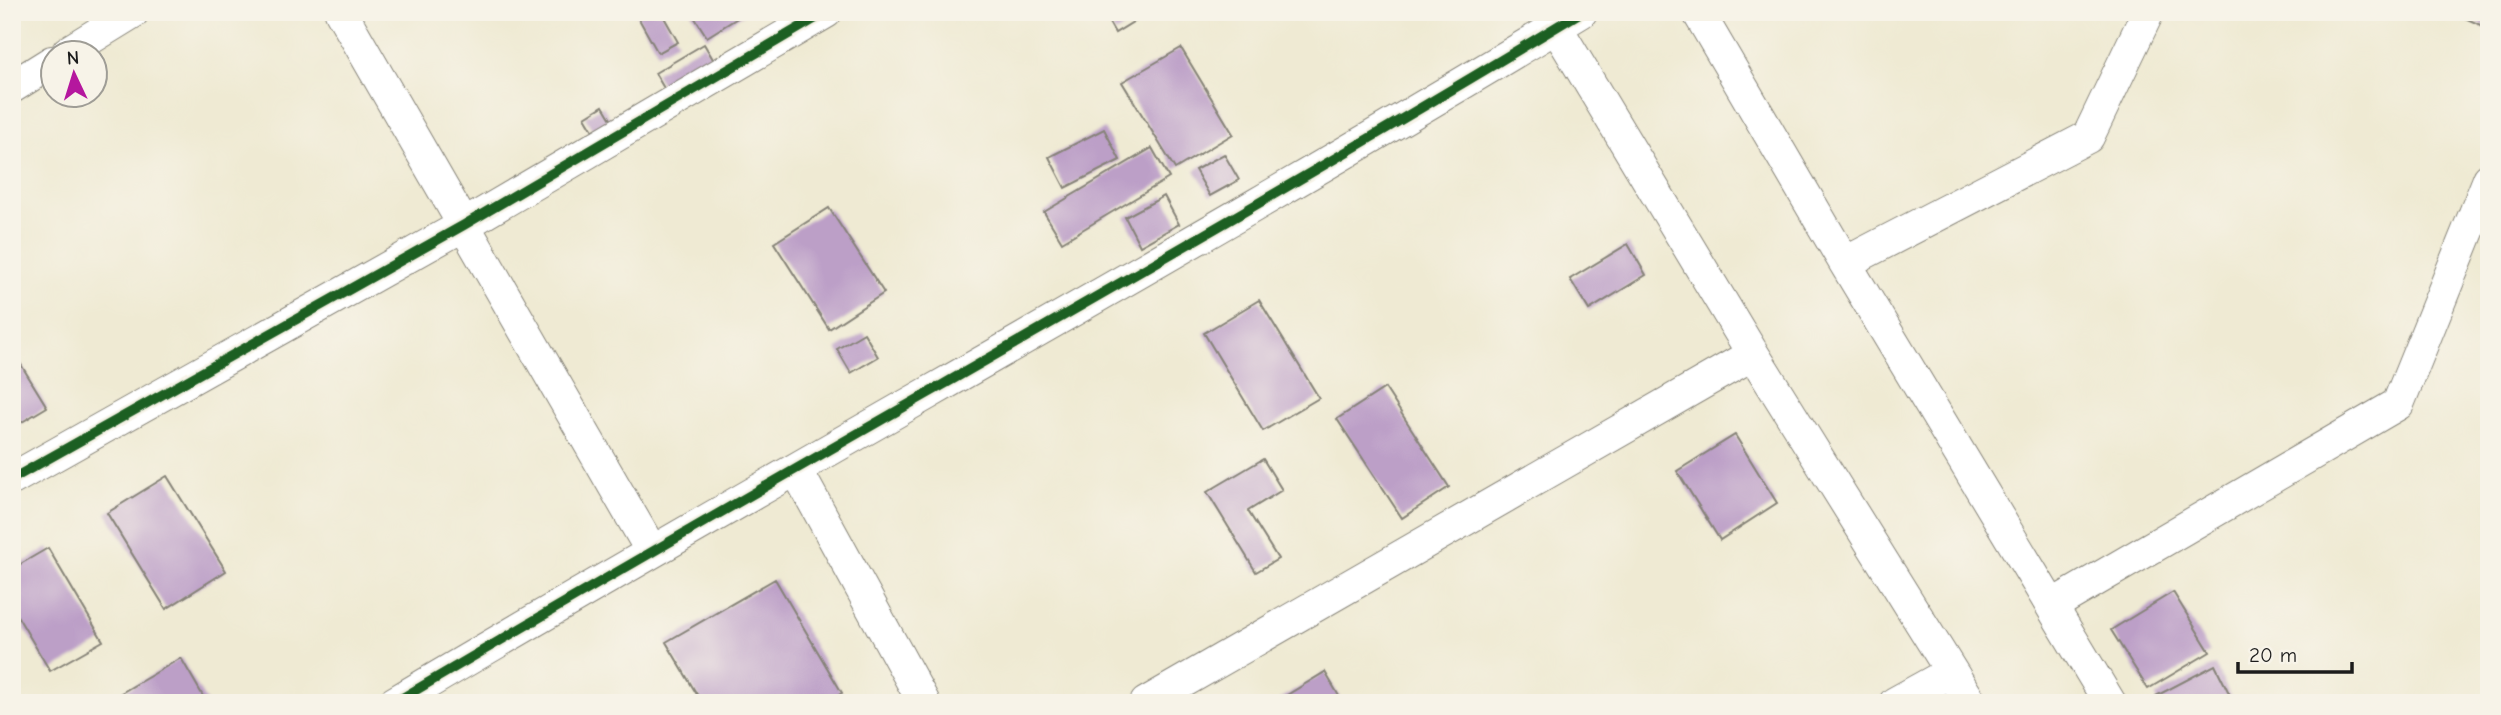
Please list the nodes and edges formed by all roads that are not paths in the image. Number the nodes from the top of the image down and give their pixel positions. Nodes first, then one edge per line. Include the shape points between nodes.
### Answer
1 (133, 12) edge
2 (341, 12) edge
3 (826, 12) edge
4 (1698, 12) edge
5 (2148, 12) edge
6 (1561, 17) edge
7 (91, 38) edge
8 (38, 71) edge
9 (12, 87) edge
10 (2489, 179) edge
11 (464, 225) junction
12 (1845, 263) junction
13 (1753, 354) junction
14 (797, 471) junction
15 (12, 479) edge
16 (652, 550) junction
17 (2053, 606) junction
18 (1951, 672) junction
19 (394, 703) edge
20 (924, 703) edge
21 (1146, 703) edge
22 (1895, 703) edge
23 (1970, 703) edge
24 (2110, 703) edge

1 - 7 street
2 - 11 street
3 - 11 street
4 - 12 street
5 - 12 street via 2088,137
6 - 13 street
6 - 14 street
8 - 9 street
10 - 17 street via 2398,404
11 - 15 street
11 - 16 street
12 - 17 street
13 - 18 street
13 - 21 street
14 - 16 street
14 - 20 street
16 - 19 street
17 - 24 street
18 - 22 street
18 - 23 street

